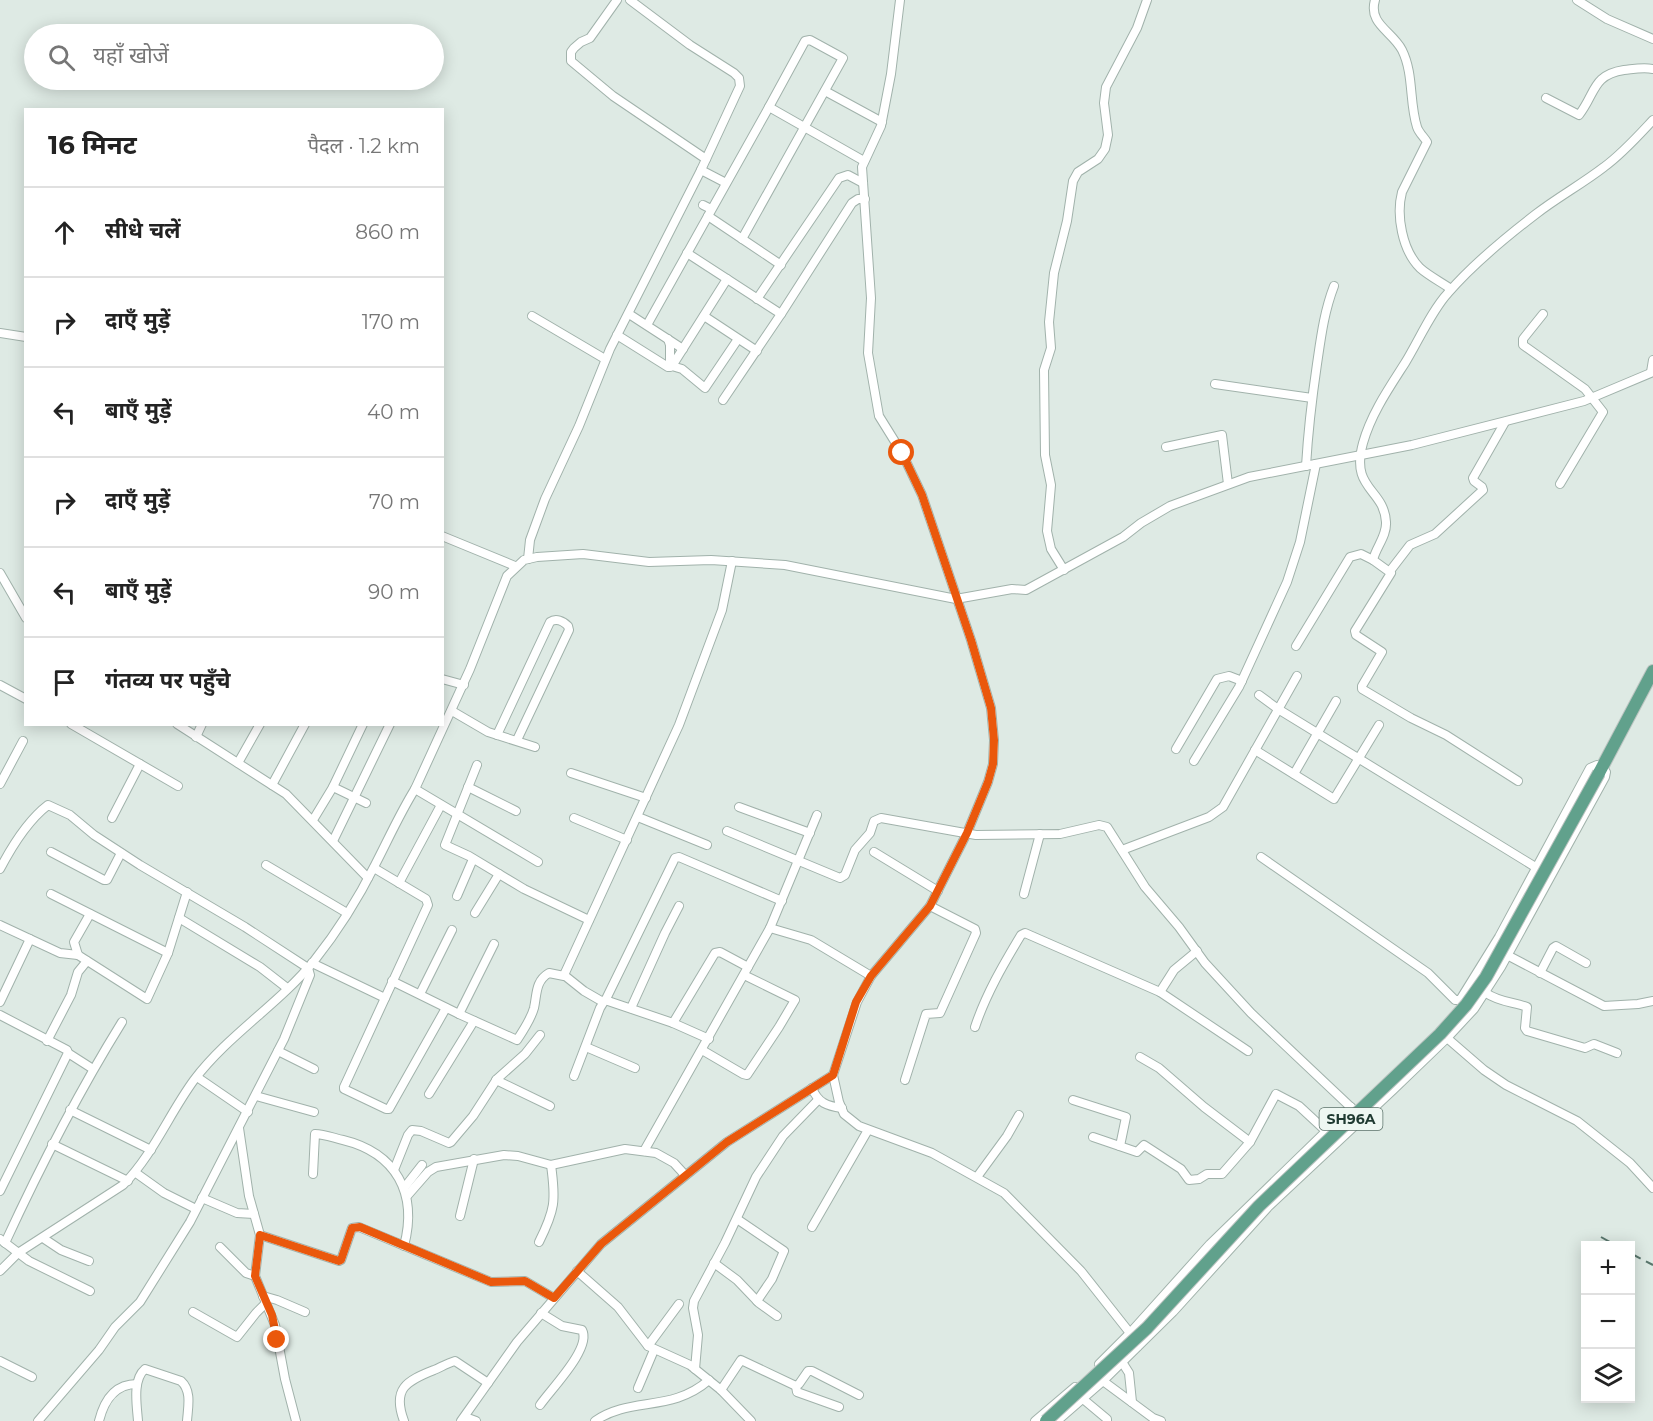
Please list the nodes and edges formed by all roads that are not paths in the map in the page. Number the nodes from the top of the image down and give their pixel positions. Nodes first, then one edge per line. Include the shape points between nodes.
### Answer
1 (617, 0) edge
2 (630, 0) edge
3 (900, 0) edge
4 (1147, 0) edge
5 (1375, 0) edge
6 (1577, 0) edge
7 (1653, 39) edge
8 (1653, 69) edge
9 (825, 91) junction
10 (1546, 98) dead end
11 (769, 107) junction
12 (1653, 120) edge
13 (882, 122) junction
14 (805, 127) junction
15 (706, 159) junction
16 (864, 161) junction
17 (701, 170) junction
18 (726, 183) junction
19 (863, 183) junction
20 (865, 200) junction
21 (703, 205) dead end
22 (710, 212) junction
23 (742, 239) junction
24 (687, 253) junction
25 (781, 265) junction
26 (727, 279) junction
27 (1334, 286) dead end
28 (1451, 289) junction
29 (757, 299) junction
30 (628, 314) junction
31 (781, 314) junction
32 (1543, 314) dead end
33 (532, 316) dead end
34 (704, 316) junction
35 (647, 325) junction
36 (0, 333) edge
37 (617, 335) junction
38 (24, 337) edge
39 (667, 338) junction
40 (738, 339) junction
41 (683, 349) junction
42 (757, 351) junction
43 (605, 359) junction
44 (1653, 360) edge
45 (671, 367) junction
46 (1652, 372) edge
47 (1215, 384) dead end
48 (1312, 398) junction
49 (1591, 398) junction
50 (723, 400) dead end
51 (1504, 422) junction
52 (1166, 447) dead end
53 (1360, 456) junction
54 (1316, 464) junction
55 (1306, 466) junction
56 (1228, 484) junction
57 (1560, 484) dead end
58 (444, 537) edge
59 (528, 559) junction
60 (1373, 560) junction
61 (732, 561) junction
62 (516, 567) junction
63 (1064, 570) junction
64 (1390, 571) junction
65 (0, 573) edge
66 (4, 590) edge
67 (956, 598) junction
68 (24, 615) edge
69 (1296, 646) dead end
70 (1653, 671) edge
71 (1298, 676) dead end
72 (444, 680) edge
73 (1242, 681) junction
74 (0, 685) edge
75 (464, 685) junction
76 (1259, 694) dead end
77 (24, 698) edge
78 (1336, 701) dead end
79 (1278, 709) junction
80 (452, 711) junction
81 (1379, 725) dead end
82 (74, 726) edge
83 (180, 726) edge
84 (201, 726) edge
85 (259, 726) edge
86 (304, 726) edge
87 (362, 726) edge
88 (389, 726) edge
89 (1317, 733) junction
90 (497, 735) junction
91 (196, 737) junction
92 (517, 740) junction
93 (23, 741) dead end
94 (536, 747) dead end
95 (1176, 749) dead end
96 (1255, 750) junction
97 (1360, 759) junction
98 (1194, 761) dead end
99 (140, 764) junction
100 (238, 764) junction
101 (477, 765) dead end
102 (1601, 770) junction
103 (572, 773) dead end
104 (1293, 774) junction
105 (1518, 781) dead end
106 (0, 784) edge
107 (272, 785) junction
108 (178, 786) dead end
109 (333, 787) junction
110 (468, 787) junction
111 (416, 789) junction
112 (355, 797) junction
113 (646, 798) junction
114 (366, 803) dead end
115 (441, 805) junction
116 (739, 807) dead end
117 (516, 811) dead end
118 (457, 815) junction
119 (817, 815) dead end
120 (638, 817) junction
121 (112, 818) dead end
122 (574, 818) dead end
123 (313, 820) junction
124 (727, 831) dead end
125 (810, 833) junction
126 (967, 833) junction
127 (1040, 834) junction
128 (627, 840) junction
129 (333, 841) junction
130 (707, 845) dead end
131 (1122, 850) junction
132 (51, 852) dead end
133 (874, 852) dead end
134 (121, 853) junction
135 (1261, 857) dead end
136 (474, 859) junction
137 (799, 861) junction
138 (538, 862) dead end
139 (266, 866) dead end
140 (374, 868) junction
141 (1537, 868) junction
142 (0, 869) edge
143 (499, 874) junction
144 (368, 878) junction
145 (399, 883) junction
146 (938, 891) junction
147 (187, 892) junction
148 (51, 894) dead end
149 (1024, 894) dead end
150 (457, 896) dead end
151 (782, 901) junction
152 (679, 906) dead end
153 (930, 906) junction
154 (347, 913) junction
155 (475, 913) dead end
156 (90, 914) junction
157 (178, 918) junction
158 (589, 920) junction
159 (0, 925) edge
160 (770, 928) junction
161 (452, 930) dead end
162 (30, 939) junction
163 (494, 944) dead end
164 (1197, 951) junction
165 (168, 953) junction
166 (78, 955) junction
167 (1507, 955) junction
168 (87, 961) junction
169 (1586, 963) dead end
170 (310, 966) junction
171 (746, 971) junction
172 (1540, 973) junction
173 (564, 976) junction
174 (871, 976) junction
175 (392, 981) junction
176 (286, 988) junction
177 (1160, 992) junction
178 (1486, 993) junction
179 (420, 994) junction
180 (385, 998) junction
181 (604, 1000) junction
182 (1653, 1001) edge
183 (0, 1002) edge
184 (446, 1008) junction
185 (631, 1008) junction
186 (459, 1014) junction
187 (0, 1016) edge
188 (474, 1021) junction
189 (122, 1022) dead end
190 (674, 1023) junction
191 (975, 1027) dead end
192 (540, 1035) dead end
193 (1447, 1038) junction
194 (709, 1039) junction
195 (47, 1041) junction
196 (586, 1047) junction
197 (702, 1050) junction
198 (278, 1051) junction
199 (1248, 1051) dead end
200 (68, 1053) junction
201 (1617, 1053) dead end
202 (1140, 1057) dead end
203 (635, 1068) dead end
204 (93, 1069) junction
205 (314, 1069) dead end
206 (833, 1075) junction
207 (574, 1076) dead end
208 (196, 1077) junction
209 (496, 1080) junction
210 (905, 1080) dead end
211 (812, 1088) junction
212 (429, 1094) dead end
213 (256, 1096) junction
214 (794, 1099) junction
215 (818, 1100) junction
216 (1073, 1100) dead end
217 (550, 1106) dead end
218 (1351, 1107) junction
219 (842, 1108) junction
220 (70, 1110) junction
221 (248, 1112) junction
222 (314, 1112) dead end
223 (1019, 1115) dead end
224 (1361, 1118) junction
225 (240, 1128) junction
226 (868, 1130) junction
227 (1326, 1131) junction
228 (1093, 1137) dead end
229 (1250, 1142) junction
230 (52, 1144) junction
231 (1120, 1146) junction
232 (151, 1150) junction
233 (644, 1151) junction
234 (474, 1159) junction
235 (422, 1165) dead end
236 (551, 1165) junction
237 (394, 1170) junction
238 (136, 1173) junction
239 (313, 1174) dead end
240 (685, 1175) junction
241 (976, 1177) junction
242 (128, 1181) junction
243 (1653, 1188) edge
244 (0, 1191) edge
245 (405, 1192) junction
246 (202, 1198) junction
247 (196, 1209) junction
248 (254, 1214) junction
249 (460, 1216) dead end
250 (737, 1219) junction
251 (812, 1227) dead end
252 (260, 1235) junction
253 (43, 1238) junction
254 (2, 1241) edge
255 (539, 1242) dead end
256 (404, 1246) junction
257 (220, 1247) dead end
258 (18, 1253) junction
259 (89, 1261) dead end
260 (714, 1263) junction
261 (0, 1271) edge
262 (577, 1271) junction
263 (255, 1276) junction
264 (90, 1291) dead end
265 (554, 1298) junction
266 (264, 1300) junction
267 (757, 1300) junction
268 (679, 1304) dead end
269 (193, 1312) dead end
270 (305, 1312) dead end
271 (541, 1313) junction
272 (777, 1316) dead end
273 (1130, 1333) junction
274 (1137, 1347) junction
275 (651, 1348) junction
276 (0, 1361) edge
277 (1122, 1362) junction
278 (695, 1370) junction
279 (32, 1377) dead end
280 (709, 1380) junction
281 (1102, 1381) junction
282 (488, 1383) junction
283 (137, 1384) junction
284 (796, 1386) junction
285 (638, 1388) dead end
286 (721, 1390) junction
287 (858, 1395) dead end
288 (1083, 1399) junction
289 (1132, 1402) junction
290 (540, 1405) dead end
291 (839, 1407) dead end
292 (463, 1419) edge
293 (38, 1421) edge
294 (99, 1421) edge
295 (138, 1421) edge
296 (187, 1421) edge
297 (296, 1421) edge
298 (404, 1421) edge
299 (476, 1421) edge
300 (595, 1421) edge
301 (751, 1421) edge
302 (1035, 1421) edge
303 (1046, 1421) edge
304 (1057, 1421) edge
305 (1107, 1421) edge
306 (1161, 1421) edge

1 - 15 street via 590,38 574,48 571,61 613,96
2 - 15 street via 739,78 740,86
3 - 13 street
4 - 63 street via 1106,87 1106,149 1072,181 1053,283 1049,322 1052,348 1044,370 1045,455 1050,486 1047,531 1051,549
5 - 28 street via 1376,21 1404,55 1417,125 1427,142 1400,200 1406,244 1422,270
6 - 7 street via 1607,19
8 - 10 street via 1605,75 1579,115
9 - 11 street via 843,58 808,40
9 - 13 street
9 - 14 street
11 - 14 street
11 - 18 street
12 - 28 street via 1613,160 1536,213
13 - 16 street
14 - 16 street
14 - 23 street
15 - 17 street
16 - 19 street
17 - 18 street
17 - 30 street
18 - 22 street
19 - 20 street
19 - 25 street via 848,175 839,178
20 - 31 street via 852,203
20 - 67 street via 871,298 868,352 876,403 882,423 922,495
21 - 22 street
22 - 23 street
22 - 24 street
23 - 25 street
24 - 26 street
24 - 35 street
25 - 29 street
26 - 29 street
26 - 34 street
27 - 48 street via 1324,317
28 - 53 street via 1380,404
29 - 31 street
30 - 35 street
30 - 37 street
31 - 42 street
32 - 49 street via 1523,339 1523,345 1585,389
33 - 43 street
34 - 40 street
34 - 41 street
35 - 39 street
36 - 38 street
37 - 43 street
37 - 45 street
39 - 41 street
39 - 45 street
40 - 42 street
40 - 45 street via 705,388 682,369
41 - 45 street
42 - 50 street
43 - 59 street via 538,517
44 - 46 street
46 - 49 street
47 - 48 street
48 - 55 street
49 - 51 street
49 - 57 street via 1603,413
51 - 53 street
51 - 64 street via 1473,477 1483,490 1435,534 1407,548
52 - 56 street via 1222,435
53 - 54 street
53 - 60 street via 1364,483 1381,502 1386,521 1386,532
54 - 55 street
54 - 73 street via 1300,542 1287,582
55 - 56 street
56 - 63 street via 1170,506
58 - 62 street
59 - 61 street via 583,554 649,562
59 - 62 street
60 - 64 street
60 - 69 street via 1361,554 1350,557
61 - 67 street via 785,565
61 - 113 street via 717,622 679,725
62 - 75 street via 507,576
63 - 67 street via 1026,590
64 - 105 street via 1355,630 1356,635 1382,652 1362,689 1446,735
65 - 66 street
66 - 68 street
67 - 126 street via 991,708 994,740 988,782
70 - 102 main road, SH96A
71 - 79 street
72 - 75 street
73 - 95 street via 1229,676 1217,679
73 - 98 street
74 - 77 street
75 - 80 street
76 - 79 street
78 - 89 street
79 - 89 street
79 - 96 street
80 - 90 street
80 - 111 street
81 - 97 street
82 - 99 street
83 - 91 street
84 - 91 street
85 - 100 street
86 - 107 street
87 - 109 street
88 - 112 street
89 - 97 street
89 - 104 street
90 - 92 street
90 - 92 street via 550,622 562,621 568,630
91 - 100 street
92 - 94 street
93 - 106 street
96 - 104 street
96 - 131 street via 1218,812
97 - 104 street via 1334,799
97 - 141 street
99 - 108 street
99 - 121 street
100 - 107 street
101 - 110 street
102 - 141 street via 1594,765 1590,768
102 - 167 street via 1606,772 1605,777
102 - 303 main road, SH96A, bridge via 1486,977 1466,1005 1259,1206 1147,1328
103 - 113 street
107 - 123 street
109 - 112 street
109 - 123 street
110 - 117 street
110 - 118 street
111 - 115 street
111 - 140 street
112 - 114 street
112 - 129 street
113 - 120 street
115 - 118 street
115 - 145 street
116 - 125 street
118 - 136 street via 446,845
118 - 138 street
119 - 125 street
120 - 128 street
120 - 130 street
122 - 128 street
123 - 129 street
124 - 137 street
125 - 137 street
126 - 127 street
126 - 137 street via 881,818 874,820 842,878
126 - 146 street
127 - 131 street via 1072,833 1103,826
127 - 149 street
128 - 158 street
129 - 144 street
131 - 164 street via 1145,887
132 - 134 street via 104,880
133 - 146 street
134 - 142 street via 70,815 48,805 11,847
134 - 147 street
135 - 141 street via 1428,973 1455,1000 1462,999
136 - 143 street
136 - 150 street
137 - 151 street
139 - 154 street
140 - 144 street
140 - 145 street
143 - 155 street
143 - 158 street
144 - 154 street
145 - 175 street via 428,904
146 - 153 street
147 - 157 street
147 - 170 street
148 - 156 street
151 - 160 street
151 - 181 street via 676,857
152 - 185 street
153 - 174 street
153 - 210 street via 976,933 940,1013 926,1014
154 - 170 street
156 - 165 street
156 - 166 street via 74,942
157 - 165 street
157 - 176 street via 260,967
158 - 173 street
159 - 162 street
160 - 171 street
160 - 174 street via 811,940
161 - 179 street
162 - 166 street via 60,953
162 - 183 street
163 - 186 street
164 - 177 street via 1174,970
164 - 218 street via 1251,1013
165 - 168 street via 147,999
166 - 168 street
167 - 172 street
167 - 178 street
168 - 195 street via 78,972 71,996
169 - 172 street via 1556,946
170 - 176 street
170 - 180 street
170 - 198 street via 310,977
171 - 190 street via 720,952 715,953
171 - 194 street
171 - 197 street via 795,1000 747,1075
172 - 182 street via 1604,1006
173 - 181 street
173 - 188 street via 549,973 541,979 533,1010 518,1039
174 - 206 street via 856,1002
175 - 179 street
175 - 180 street
176 - 208 street
177 - 191 street via 1024,934 996,977
177 - 199 street
178 - 193 street
178 - 201 street via 1527,1007 1527,1031 1585,1048 1594,1044
179 - 184 street
180 - 184 street via 344,1089 386,1109
181 - 185 street
181 - 196 street
184 - 186 street
185 - 190 street
186 - 188 street
187 - 195 street
188 - 212 street
189 - 204 street
190 - 194 street
192 - 209 street
193 - 224 street
193 - 243 street via 1484,1070 1577,1121 1630,1163
194 - 197 street
195 - 200 street
196 - 203 street
196 - 207 street
197 - 233 street
198 - 205 street
198 - 213 street
200 - 204 street
200 - 244 street
202 - 229 street
204 - 220 street
206 - 211 street
206 - 219 street
208 - 221 street
208 - 232 street
209 - 217 street
209 - 237 street via 450,1143 421,1131 410,1131
211 - 214 street
211 - 215 street
213 - 221 street
213 - 222 street
214 - 215 street
214 - 240 street via 727,1142
215 - 219 street via 829,1107
215 - 250 street via 769,1156
216 - 231 street via 1126,1117
218 - 224 street
218 - 227 street
219 - 226 street via 844,1114
220 - 230 street
220 - 232 street
221 - 225 street
223 - 241 street
224 - 274 street via 1269,1206
225 - 246 street
225 - 248 street
226 - 241 street via 932,1153
226 - 251 street
227 - 229 street via 1299,1106 1276,1094
227 - 273 street via 1210,1244
228 - 231 street
229 - 231 street via 1222,1174 1207,1173 1194,1180 1144,1145 1137,1152
230 - 242 street
230 - 254 street
232 - 238 street
233 - 236 street via 616,1150
233 - 240 street via 665,1157
234 - 236 street via 511,1155
234 - 245 street via 432,1169
234 - 249 street
235 - 245 street
236 - 255 street via 554,1206
237 - 239 street via 374,1151 358,1143 319,1134 314,1136
237 - 245 street
238 - 242 street
238 - 247 street
240 - 262 street via 601,1244
241 - 273 street via 1013,1202 1081,1271
242 - 253 street
245 - 256 street
246 - 247 street
246 - 248 street via 237,1213
247 - 293 street via 140,1302
248 - 252 street
250 - 260 street
250 - 267 street via 784,1251 772,1279
252 - 256 street via 339,1261 354,1227
252 - 263 street
253 - 258 street
253 - 259 street
254 - 258 street
256 - 265 street via 491,1282 528,1282
257 - 263 street via 244,1272
258 - 261 street
258 - 264 street
260 - 267 street
260 - 278 street via 693,1308 698,1335
262 - 265 street
262 - 275 street via 618,1307
263 - 266 street
265 - 271 street
266 - 269 street via 237,1337
266 - 270 street via 277,1300
266 - 297 street via 275,1325
267 - 272 street
268 - 275 street
271 - 282 street
271 - 290 street via 562,1326 582,1330 585,1340 579,1354
273 - 274 street
273 - 302 street
274 - 277 street
275 - 278 street
275 - 285 street
276 - 279 street
277 - 281 street
277 - 289 street via 1129,1372
278 - 280 street
280 - 286 street
280 - 300 street via 681,1398 610,1412
281 - 288 street
281 - 289 street
282 - 292 street
282 - 298 street via 455,1361 423,1373 402,1390 399,1404
283 - 294 street via 112,1394
283 - 295 street
283 - 296 street via 145,1369 180,1381 187,1388
284 - 286 street via 741,1360
284 - 287 street via 810,1370
284 - 291 street via 797,1392
286 - 301 street
288 - 304 street
288 - 305 street
289 - 306 street
292 - 299 street

